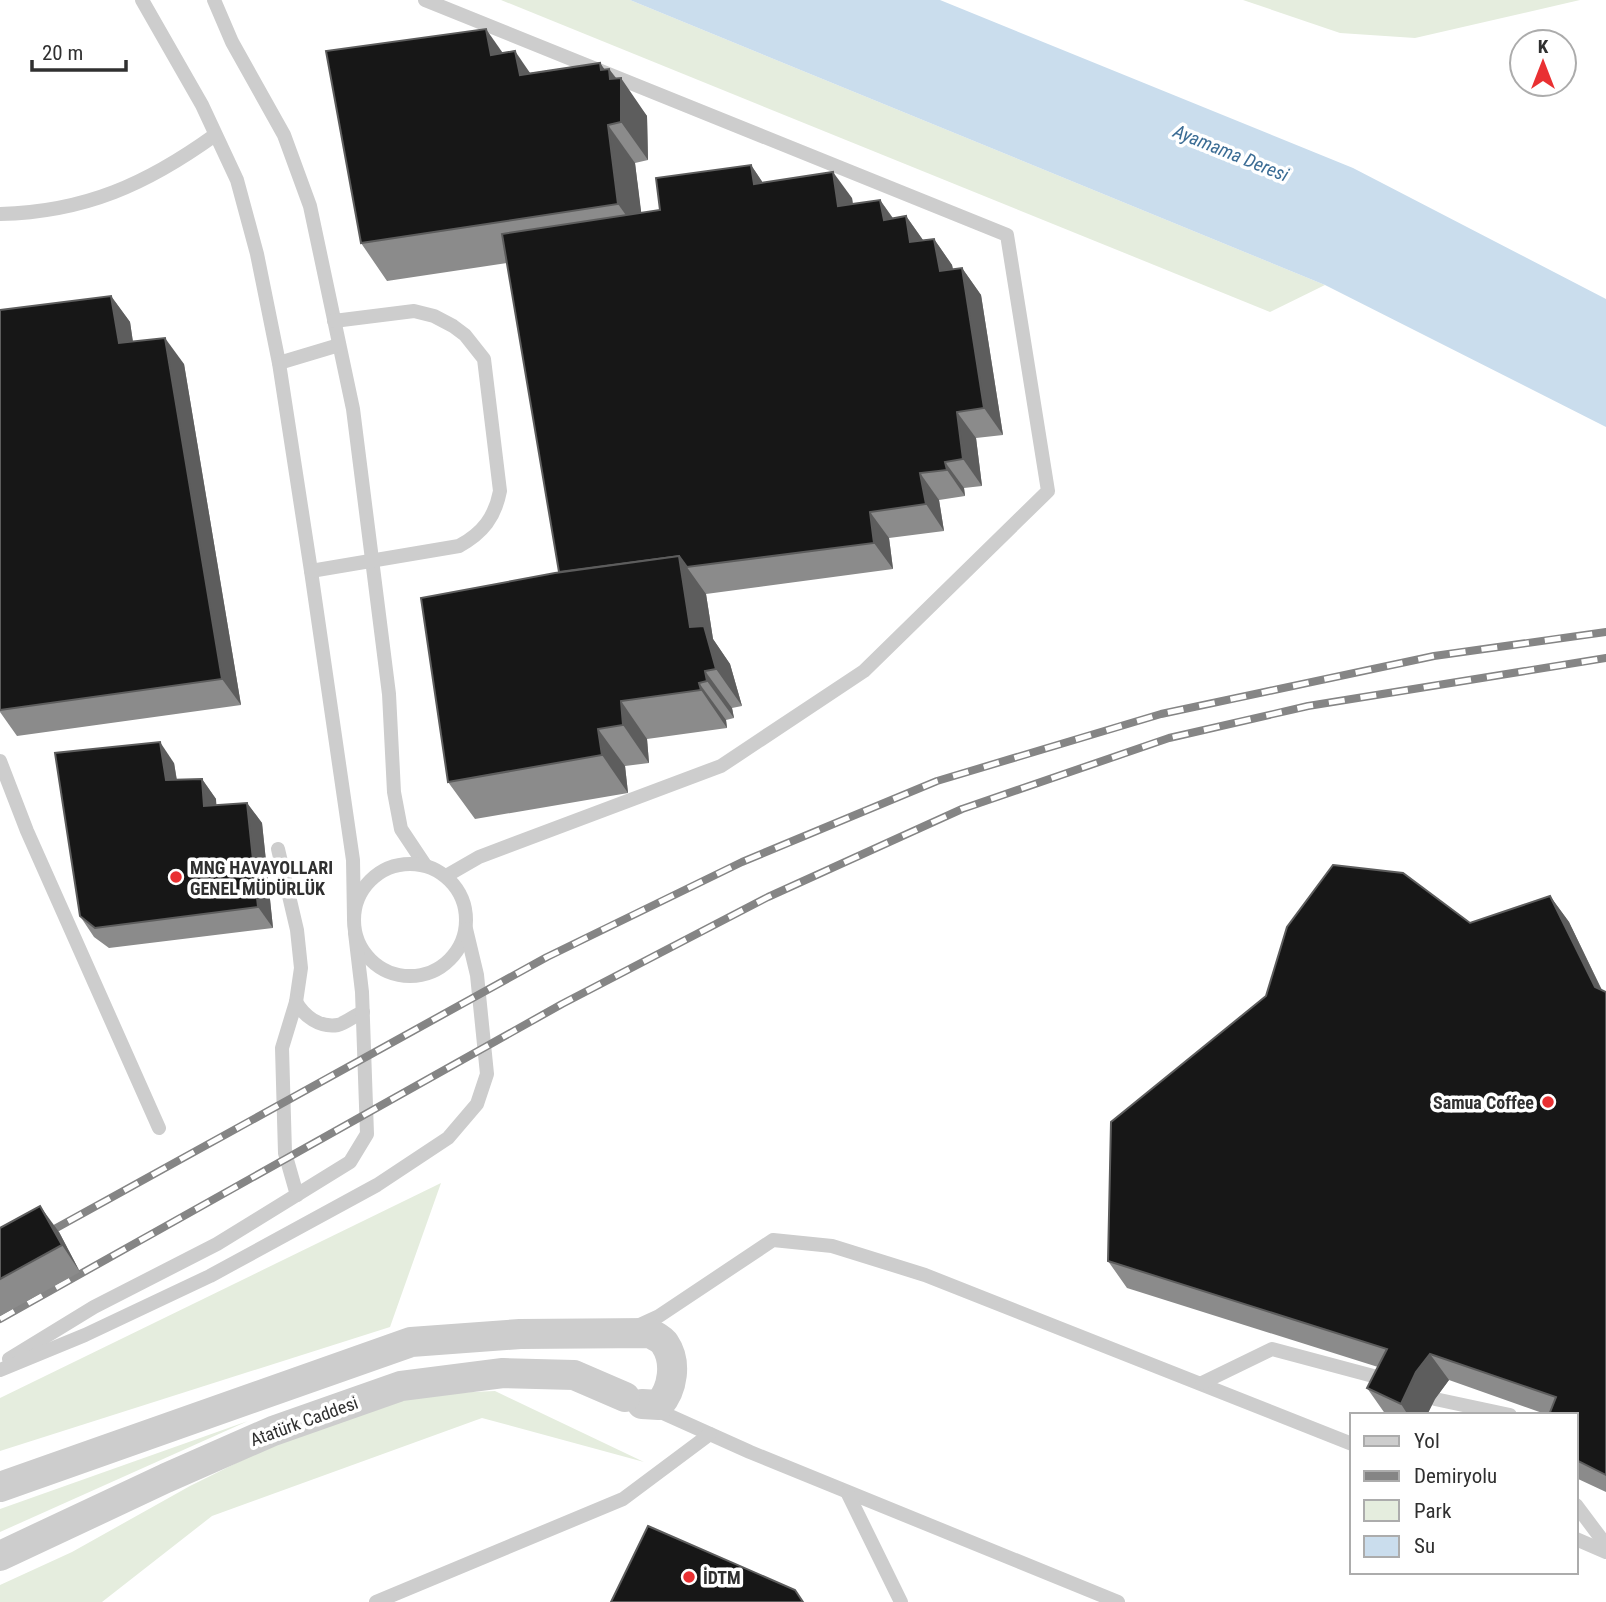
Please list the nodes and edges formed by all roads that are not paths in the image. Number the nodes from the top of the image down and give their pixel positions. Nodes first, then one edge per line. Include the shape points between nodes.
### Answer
1 (142, 0) edge
2 (214, 0) edge
3 (425, 0) edge
4 (215, 135) junction
5 (0, 214) edge
6 (334, 321) junction
7 (338, 345) junction
8 (279, 363) junction
9 (373, 560) junction
10 (311, 571) junction
11 (0, 761) edge
12 (278, 849) dead end
13 (425, 865) junction
14 (446, 876) junction
15 (354, 925) junction
16 (466, 929) junction
17 (296, 1002) junction
18 (363, 1012) junction
19 (159, 1128) dead end
20 (297, 1195) junction
21 (624, 1333) junction
22 (0, 1364) edge
23 (0, 1370) edge
24 (1202, 1383) junction
25 (1402, 1384) edge
26 (1435, 1399) dead end
27 (634, 1400) junction
28 (1501, 1413) edge
29 (710, 1434) junction
30 (1350, 1443) edge
31 (0, 1487) edge
32 (847, 1492) junction
33 (1578, 1508) edge
34 (1578, 1540) edge
35 (1606, 1545) edge
36 (1606, 1552) edge
37 (0, 1556) edge
38 (376, 1602) edge
39 (901, 1602) edge
40 (1118, 1602) edge

1 - 4 lane
2 - 6 lane via 284,135 310,206
3 - 14 lane via 1007,235 1048,491 864,671 721,766 480,857
4 - 5 lane via 167,168 113,193 57,210
4 - 8 lane via 240,193
6 - 7 lane
6 - 9 lane via 414,311 434,316 465,335 484,359 500,476 499,499 491,520 459,546
7 - 8 lane
7 - 9 lane via 353,409
8 - 10 lane
9 - 10 lane
9 - 13 lane via 389,694 394,792 401,829
10 - 15 lane via 353,860
11 - 19 lane
12 - 17 lane via 298,930 301,968
13 - 14 lane
13 - 15 lane via 391,866 376,874 357,901
14 - 16 lane via 463,900
15 - 16 lane via 363,951 376,965 393,974 412,976 447,962
15 - 18 lane
16 - 23 lane via 477,975 487,1074 477,1104 447,1138 366,1191 210,1276
17 - 18 lane via 303,1014 320,1024 338,1025
17 - 20 lane via 282,1048 285,1153
18 - 20 lane via 367,1134 350,1162
20 - 22 lane
21 - 24 lane via 659,1316 773,1240 832,1246 925,1275
21 - 27 street via 650,1333 664,1343 672,1362 668,1395 659,1405
21 - 31 street via 411,1342
24 - 25 lane via 1272,1349
24 - 30 lane
26 - 28 lane
27 - 29 lane
27 - 37 street, Atatürk Caddesi via 574,1375 503,1373 401,1386 273,1431
29 - 32 lane
29 - 38 lane via 623,1499
32 - 39 lane
32 - 40 lane
33 - 35 lane
34 - 36 lane

